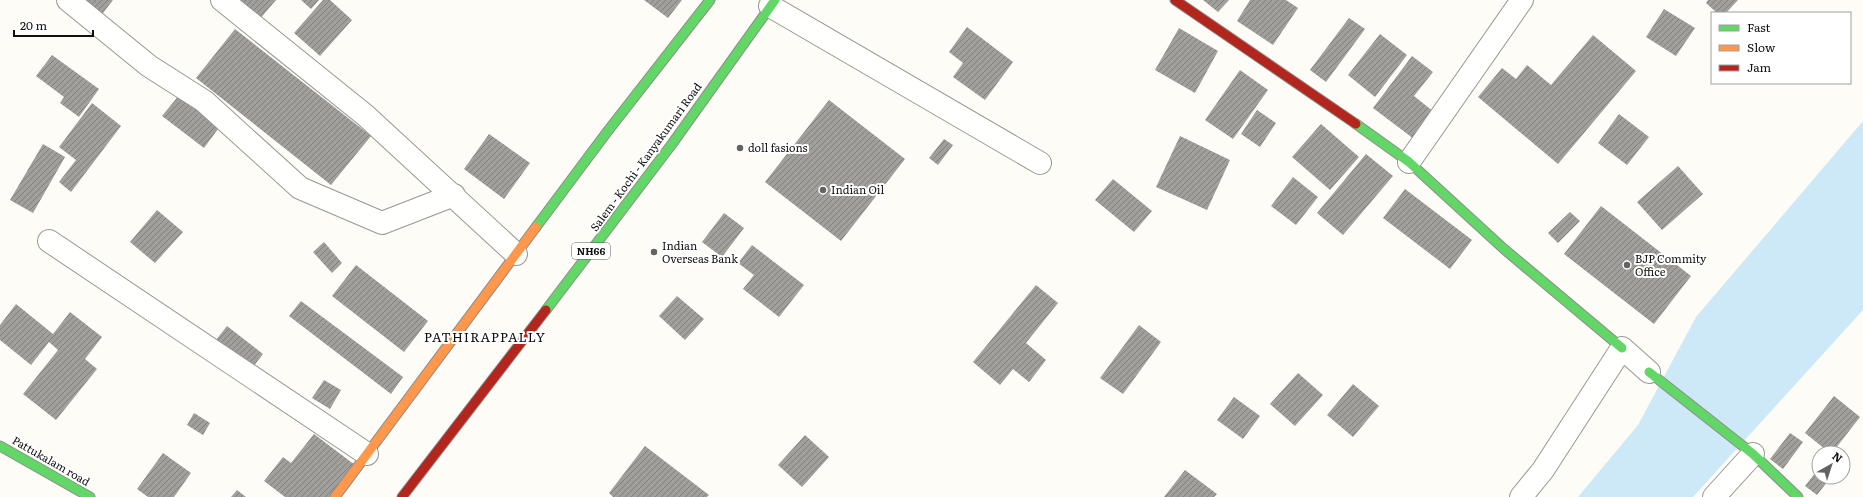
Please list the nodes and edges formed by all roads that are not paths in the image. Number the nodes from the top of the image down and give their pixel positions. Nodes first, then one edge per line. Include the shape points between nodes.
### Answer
1 (68, 0) edge
2 (222, 0) edge
3 (710, 0) edge
4 (1175, 0) edge
5 (1522, 0) edge
6 (772, 3) edge
7 (1409, 162) junction
8 (1040, 163) dead end
9 (454, 195) junction
10 (49, 241) dead end
11 (516, 254) junction
12 (1622, 348) junction
13 (1649, 372) joint
14 (0, 446) edge
15 (367, 454) junction
16 (1753, 454) junction
17 (90, 497) edge
18 (335, 497) edge
19 (402, 497) edge
20 (1521, 497) edge
21 (1714, 497) edge
22 (1798, 497) edge

1 - 9 street via 149,66 204,101 300,188 382,223
2 - 9 street via 365,114
3 - 11 main road
4 - 7 main road
5 - 7 street
6 - 8 street
6 - 19 main road, Salem - Kochi - Kanyakumari Road / NH66 via 668,150
7 - 12 main road via 1504,249
9 - 11 street
10 - 15 street
11 - 15 main road
12 - 13 street
12 - 20 street via 1543,470
13 - 16 main road
14 - 17 main road, Pattukalam road
15 - 18 main road
16 - 21 street
16 - 22 main road

